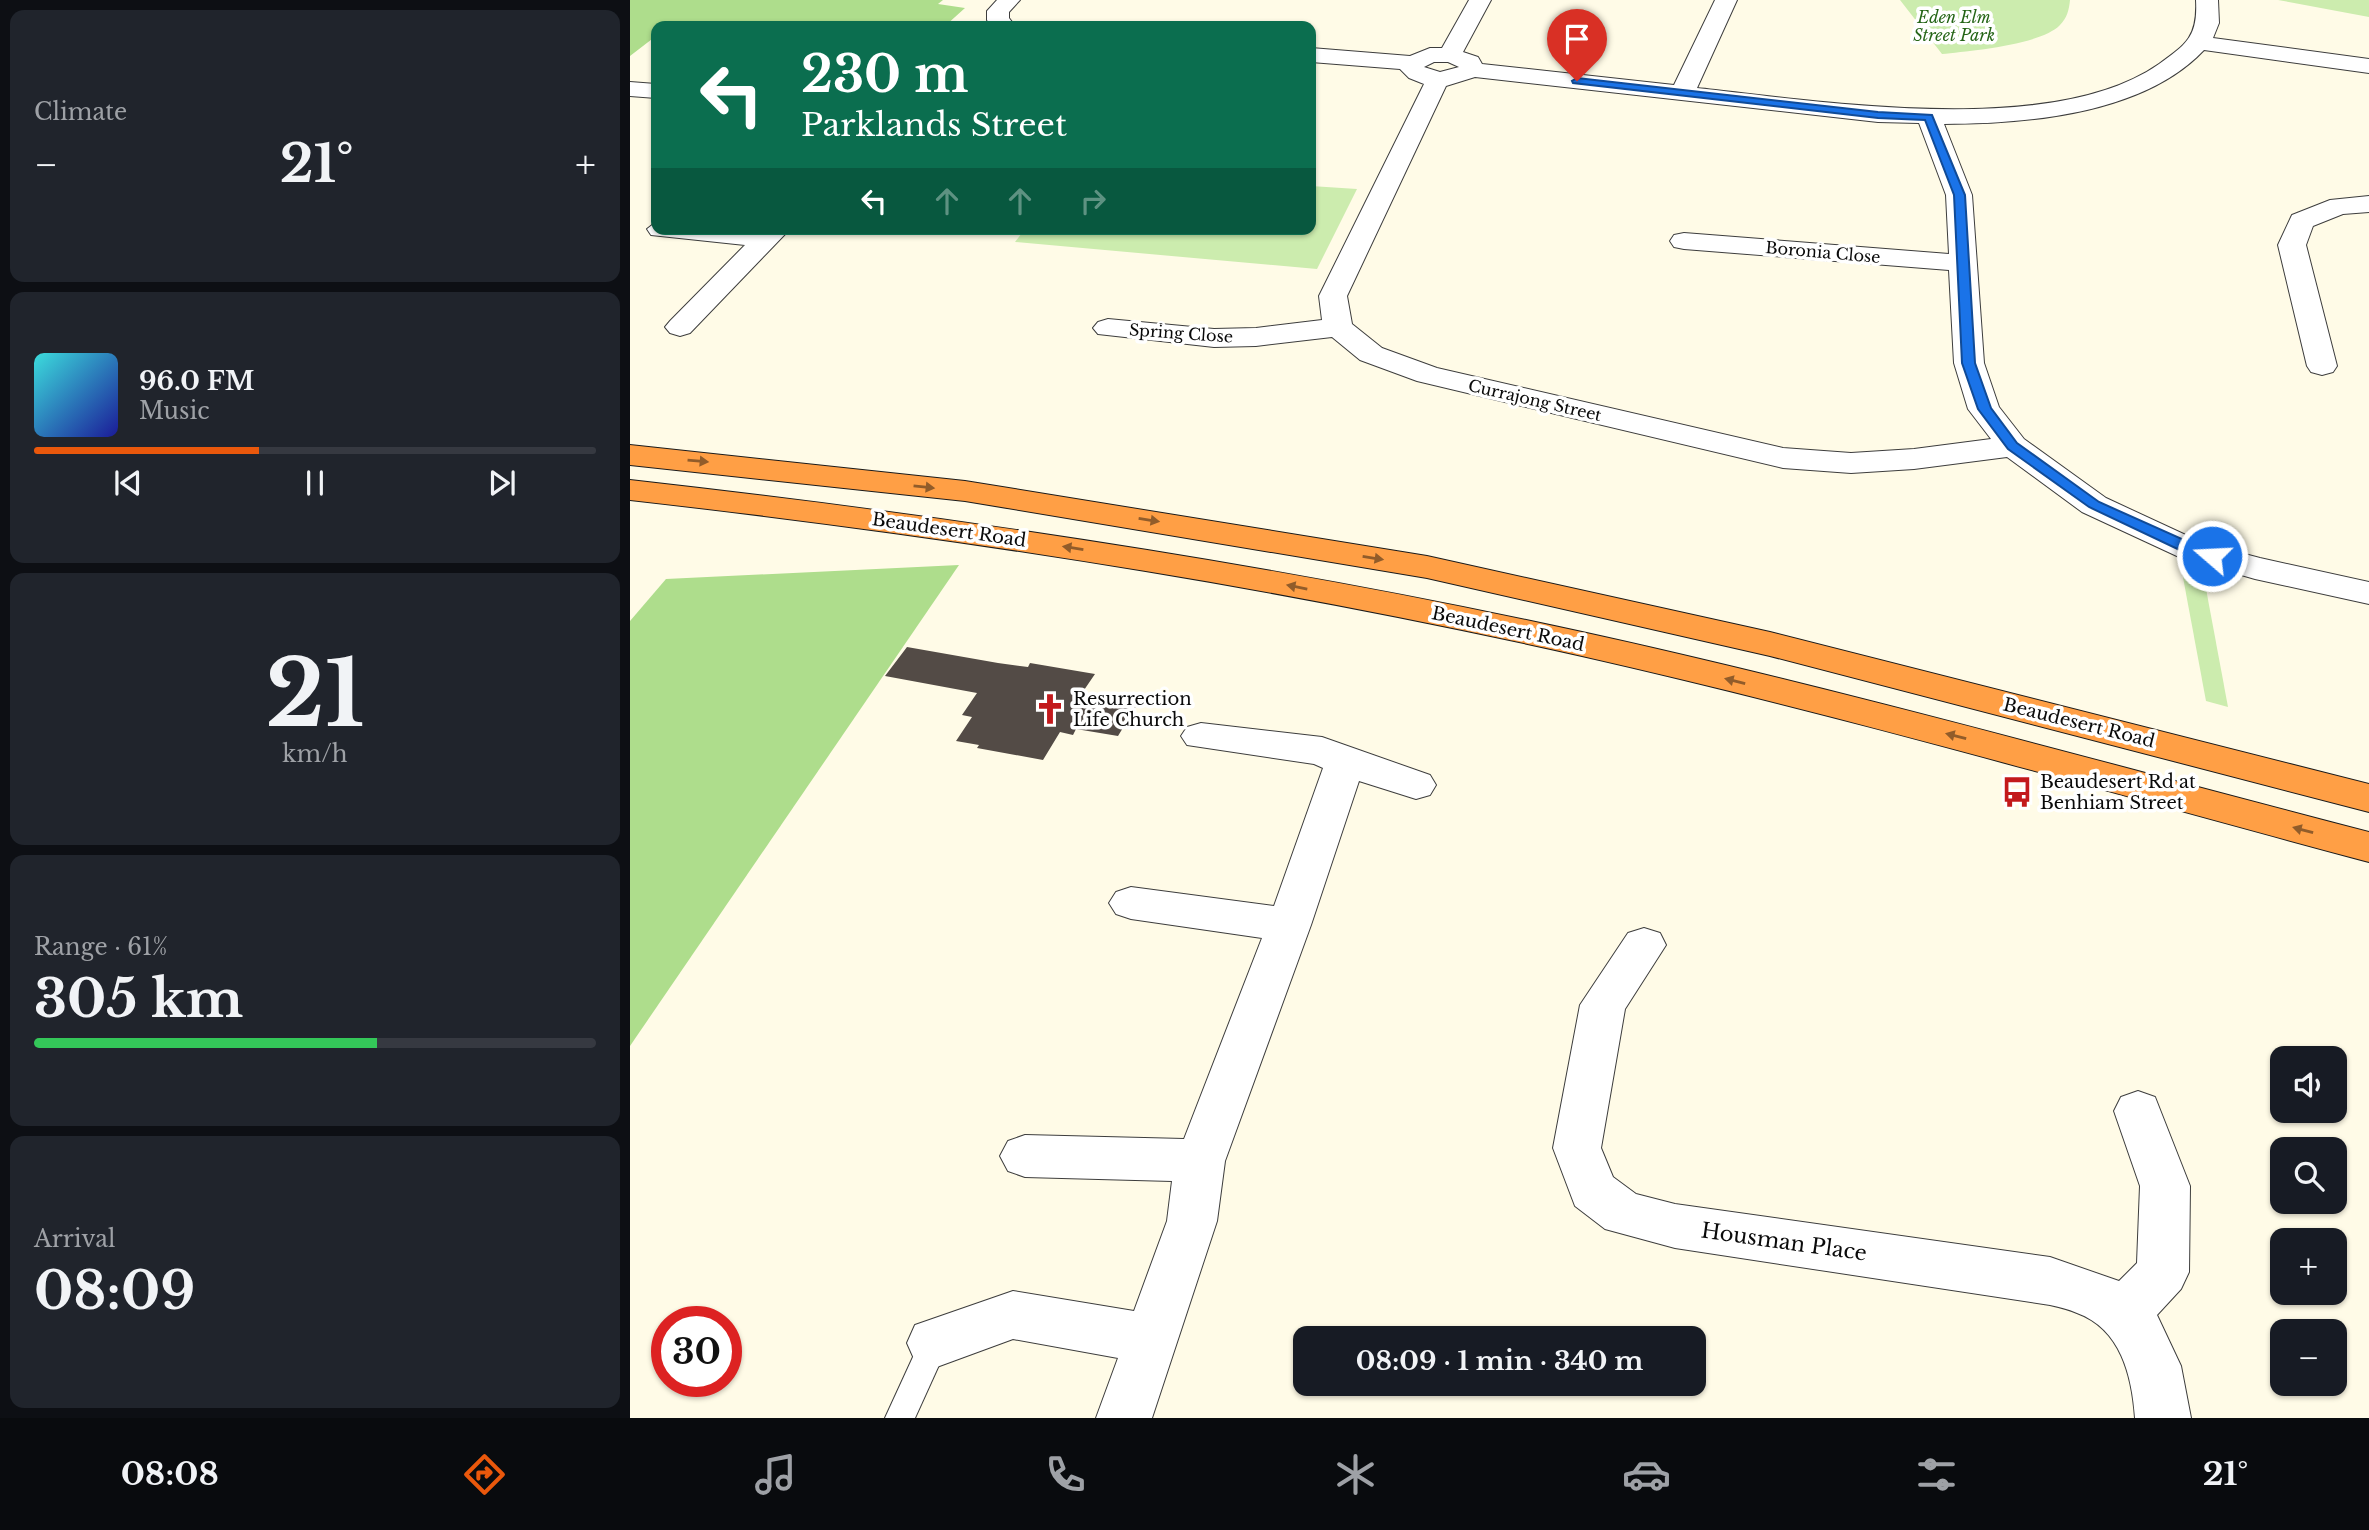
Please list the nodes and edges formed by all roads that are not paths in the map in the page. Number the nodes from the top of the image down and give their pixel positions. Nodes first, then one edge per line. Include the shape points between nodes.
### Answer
1 (1009, 0) edge
2 (1480, 0) edge
3 (1726, 0) edge
4 (2207, 0) edge
5 (999, 21) edge
6 (2199, 43) junction
7 (1316, 55) edge
8 (2369, 66) edge
9 (1444, 67) junction
10 (630, 89) edge
11 (651, 91) edge
12 (1683, 92) junction
13 (1929, 117) junction
14 (2369, 204) edge
15 (630, 226) edge
16 (651, 228) edge
17 (771, 235) edge
18 (1684, 241) dead end
19 (1962, 263) junction
20 (680, 327) dead end
21 (1338, 327) junction
22 (1108, 328) dead end
23 (2322, 366) dead end
24 (2013, 446) junction
25 (630, 455) edge
26 (630, 490) edge
27 (2369, 593) edge
28 (1201, 736) dead end
29 (1345, 762) junction
30 (1416, 785) dead end
31 (2369, 798) edge
32 (2369, 847) edge
33 (1131, 903) dead end
34 (1289, 925) junction
35 (1644, 945) dead end
36 (2138, 1111) dead end
37 (1025, 1156) dead end
38 (1200, 1161) junction
39 (2123, 1314) junction
40 (1151, 1339) junction
41 (934, 1343) joint
42 (900, 1418) edge
43 (1124, 1418) edge
44 (2163, 1418) edge

1 - 5 street via 998,11
2 - 9 street
3 - 12 street
4 - 6 street via 2208,25
6 - 8 street
6 - 13 street via 2169,71 2123,91 2064,106
7 - 9 street via 1413,62 1411,68 1417,75
9 - 12 street via 1470,62 1471,70
9 - 21 street via 1333,296
10 - 11 street
12 - 13 street
13 - 19 street via 1959,195
14 - 23 street via 2339,206 2302,221 2292,245
15 - 16 street
17 - 20 street
18 - 19 street, Boronia Close
19 - 24 street via 1969,363 1984,409
21 - 22 street, Spring Close via 1214,338
21 - 24 street, Currajong Street via 1371,354 1428,375 1783,458 1851,463
24 - 27 street via 2094,505 2191,550
25 -> 31 highway, Beaudesert Road via 965,491 1427,567 1770,644
32 -> 26 highway, Beaudesert Road via 1841,707 1436,613 967,532
28 - 29 street via 1322,751
29 - 30 street
29 - 34 street
33 - 34 street
34 - 38 street
35 - 39 street, Housman Place via 1603,1005 1577,1147 1593,1191 1623,1213 1675,1226 2050,1282 2100,1297
36 - 39 street via 2165,1186 2163,1272
37 - 38 street
38 - 40 street via 1192,1221
39 - 44 street, Housman Place via 2150,1349
40 - 41 street via 1013,1315
40 - 43 street
41 - 42 lane

